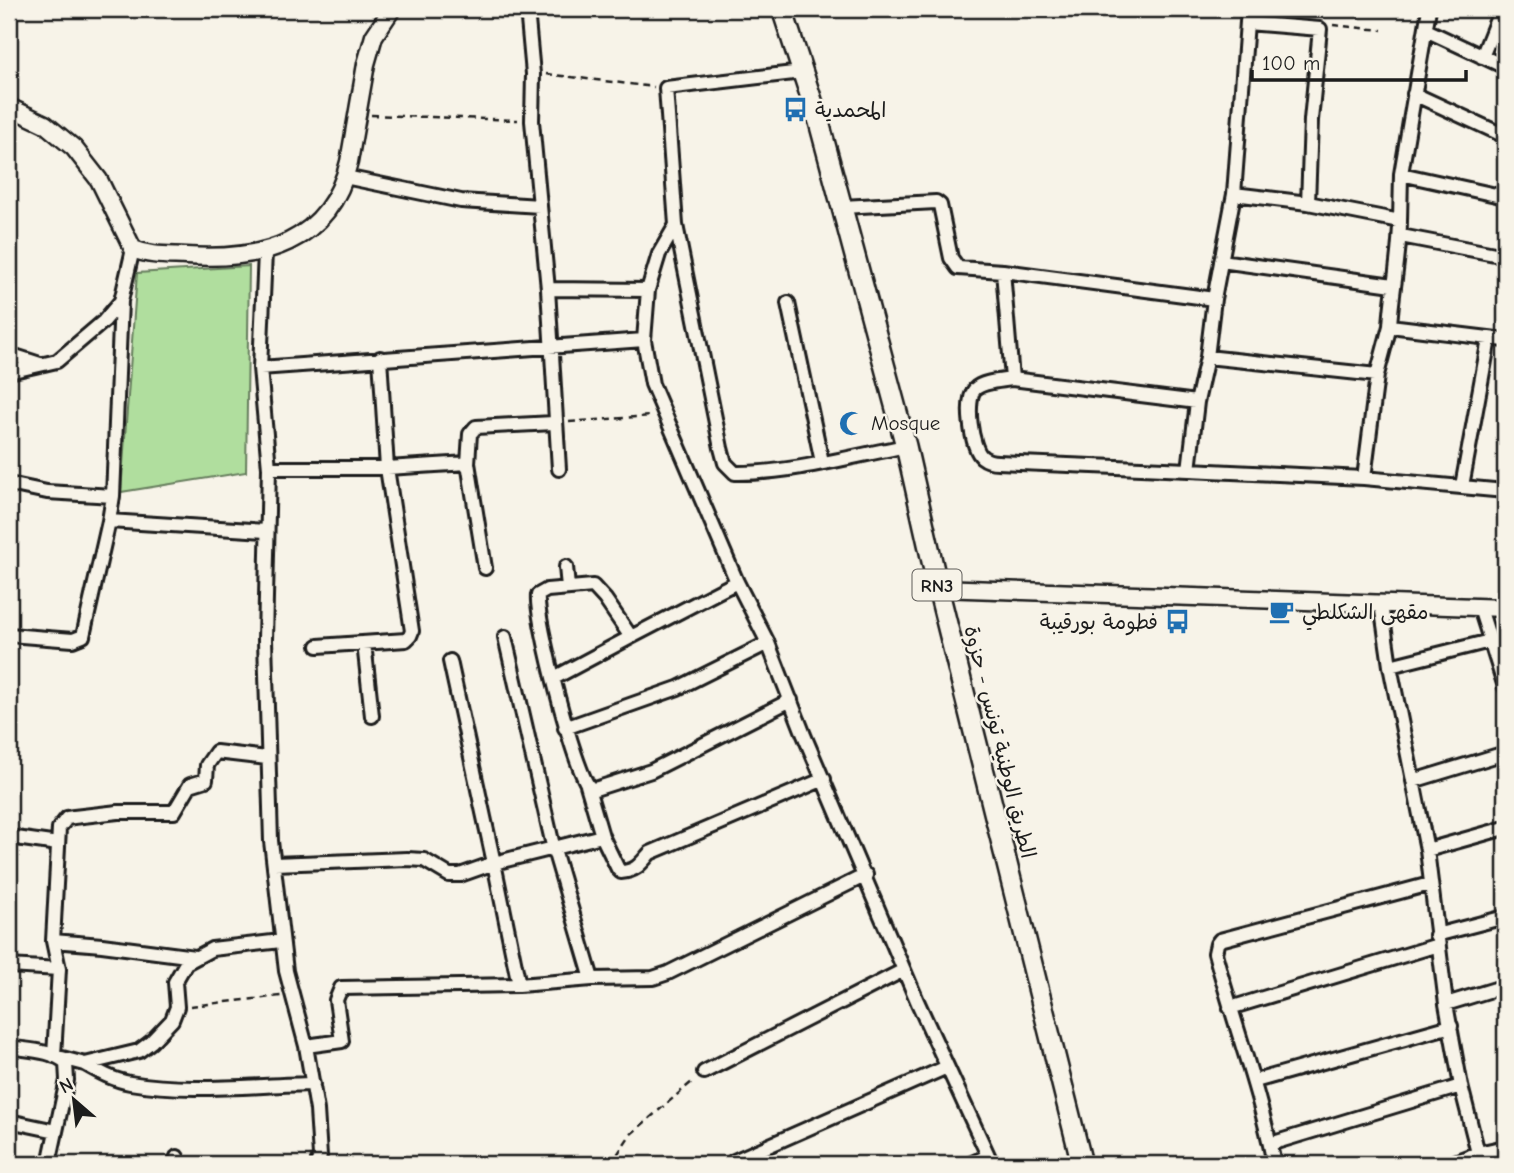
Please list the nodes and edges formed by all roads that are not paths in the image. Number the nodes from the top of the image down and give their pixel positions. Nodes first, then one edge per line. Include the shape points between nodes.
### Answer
1 (392, 9) edge
2 (527, 9) edge
3 (782, 9) edge
4 (1248, 9) edge
5 (1429, 9) edge
6 (1501, 9) edge
7 (1247, 23) junction
8 (1426, 30) junction
9 (1482, 57) junction
10 (1505, 67) edge
11 (802, 72) junction
12 (1414, 94) junction
13 (9, 107) edge
14 (1505, 135) edge
15 (1401, 174) junction
16 (345, 177) junction
17 (1234, 194) junction
18 (1505, 197) edge
19 (1308, 203) junction
20 (540, 206) junction
21 (842, 207) junction
22 (1400, 221) junction
23 (676, 225) junction
24 (1401, 236) junction
25 (133, 249) junction
26 (265, 252) junction
27 (1505, 256) edge
28 (1221, 261) junction
29 (1003, 271) junction
30 (1393, 285) junction
31 (548, 289) junction
32 (648, 290) junction
33 (1214, 299) junction
34 (121, 301) junction
35 (788, 303) dead end
36 (1390, 326) junction
37 (1489, 339) junction
38 (644, 340) junction
39 (1505, 340) edge
40 (551, 347) junction
41 (9, 354) edge
42 (1207, 357) junction
43 (380, 359) junction
44 (44, 366) junction
45 (260, 368) junction
46 (9, 372) edge
47 (1377, 375) junction
48 (1012, 379) junction
49 (1197, 402) junction
50 (554, 423) junction
51 (906, 446) junction
52 (822, 462) junction
53 (468, 463) junction
54 (269, 468) junction
55 (387, 468) junction
56 (558, 469) dead end
57 (1188, 470) junction
58 (1364, 478) junction
59 (9, 484) edge
60 (1462, 486) junction
61 (1505, 491) edge
62 (113, 496) junction
63 (109, 521) junction
64 (266, 531) junction
65 (566, 567) dead end
66 (485, 568) dead end
67 (737, 582) junction
68 (568, 587) junction
69 (938, 588) junction
70 (1381, 604) junction
71 (1480, 608) junction
72 (1505, 608) edge
73 (9, 635) edge
74 (505, 637) dead end
75 (631, 637) junction
76 (1490, 641) junction
77 (364, 643) junction
78 (768, 643) junction
79 (318, 646) dead end
80 (450, 661) dead end
81 (1390, 666) junction
82 (554, 678) junction
83 (1505, 687) edge
84 (791, 700) junction
85 (372, 716) dead end
86 (565, 728) junction
87 (1505, 753) edge
88 (267, 758) junction
89 (824, 779) junction
90 (1413, 780) junction
91 (587, 785) junction
92 (1505, 828) edge
93 (602, 836) junction
94 (9, 837) edge
95 (58, 844) junction
96 (554, 850) junction
97 (1427, 850) junction
98 (494, 863) junction
99 (274, 864) junction
100 (866, 875) junction
101 (1430, 884) junction
102 (1505, 917) edge
103 (281, 940) junction
104 (1437, 940) junction
105 (53, 942) junction
106 (195, 957) junction
107 (9, 966) edge
108 (59, 969) junction
109 (904, 970) junction
110 (592, 979) junction
111 (519, 985) junction
112 (1505, 986) edge
113 (1446, 1004) junction
114 (1230, 1008) junction
115 (1451, 1026) junction
116 (306, 1046) junction
117 (9, 1047) edge
118 (58, 1057) junction
119 (85, 1064) junction
120 (947, 1067) junction
121 (704, 1072) road end
122 (1255, 1081) junction
123 (313, 1084) junction
124 (1461, 1086) junction
125 (9, 1121) edge
126 (56, 1131) junction
127 (1270, 1144) junction
128 (1505, 1147) edge
129 (1478, 1153) junction
130 (990, 1160) edge
131 (734, 1161) dead end
132 (319, 1162) edge
133 (49, 1164) edge
134 (970, 1164) edge
135 (1082, 1164) edge
136 (1274, 1164) edge
137 (1450, 1164) edge

1 - 16 street via 374,36 366,64
2 - 20 street
3 - 11 main road, الطريق الوطنية تونس - حزوة / RN3
4 - 7 street
5 - 8 street
6 - 9 street
7 - 17 street
7 - 19 street via 1320,29
8 - 9 street
8 - 12 street
9 - 10 street
11 - 21 main road, الطريق الوطنية تونس - حزوة / RN3
11 - 23 street via 666,88
12 - 14 street
12 - 15 street
13 - 25 street via 45,124 74,148 99,180
15 - 18 street
15 - 22 street
16 - 20 street via 461,201
16 - 26 street via 332,206 305,233
17 - 19 street
17 - 28 street
19 - 22 street
20 - 31 street
21 - 29 street via 936,202 958,268
21 - 51 main road, الطريق الوطنية تونس - حزوة / RN3
22 - 24 street
23 - 32 street via 659,254
23 - 52 street via 725,463 734,473 749,473
24 - 27 street
24 - 30 street
25 - 26 street via 206,258
25 - 34 street
26 - 45 street
28 - 30 street
28 - 33 street
29 - 33 street
29 - 48 street
30 - 36 street
31 - 32 street
31 - 40 street
32 - 38 street
33 - 42 street
34 - 44 street via 87,338
34 - 62 street
35 - 52 street
36 - 37 street
36 - 47 street
37 - 39 street
37 - 60 street
38 - 40 street
38 - 67 street via 652,384
40 - 43 street
40 - 50 street
41 - 44 street
42 - 47 street
42 - 49 street
43 - 45 street
43 - 55 street
44 - 46 street
45 - 54 street
47 - 58 street
48 - 49 street
48 - 57 street via 981,384 968,402 976,448 989,461
49 - 57 street
50 - 53 street via 476,427 470,434
50 - 56 street
51 - 52 street
51 - 69 main road, الطريق الوطنية تونس - حزوة / RN3
53 - 55 street
53 - 66 street
54 - 55 street
54 - 64 street
55 - 77 street via 412,631 406,640
57 - 58 street
58 - 60 street
59 - 62 street via 47,492
60 - 61 street
62 - 63 street
63 - 64 street
63 - 73 street via 83,636 73,640
64 - 88 street
65 - 68 street
67 - 75 street
67 - 78 street
68 - 75 street via 597,589
68 - 82 street via 538,595
69 - 70 street
69 - 135 main road, الطريق الوطنية تونس - حزوة / RN3
70 - 71 street
70 - 81 street
71 - 72 street
71 - 76 street
74 - 96 street
75 - 82 street
76 - 81 street
76 - 83 street
77 - 79 street
77 - 85 street
78 - 84 street
78 - 86 street via 678,688
80 - 98 street
81 - 90 street
82 - 86 street
84 - 89 street
84 - 91 street via 651,771 595,789
86 - 91 street
87 - 90 street
88 - 95 street via 216,752 207,765 206,780 190,785 174,812 67,818 59,828
88 - 99 street
89 - 93 street via 650,853 642,864 626,872 618,869
89 - 100 street
90 - 97 street
91 - 93 street
92 - 97 street
93 - 96 street
94 - 95 street
95 - 105 street
96 - 98 street
96 - 110 street
97 - 101 street
98 - 99 street via 460,875 449,875 424,860
98 - 111 street
99 - 103 street
100 - 109 street
100 - 110 street via 668,974
101 - 104 street
101 - 114 street via 1220,940 1215,953
102 - 104 street
103 - 106 street via 212,949
103 - 116 street
104 - 113 street
104 - 114 street
105 - 106 street
105 - 108 street
106 - 119 street via 175,982 177,1007 162,1031 139,1051
107 - 108 street
108 - 118 street
109 - 120 street
109 - 121 street
110 - 111 street
111 - 116 street via 341,988 337,1000 342,1041
112 - 113 street
113 - 115 street
114 - 122 street
115 - 122 street
115 - 124 street
116 - 123 street
117 - 118 street
118 - 119 street
118 - 126 street via 68,1069
119 - 123 street via 128,1083 181,1087
120 - 130 street
120 - 131 street
122 - 127 street
123 - 132 street
124 - 127 street
124 - 129 street
125 - 126 street
126 - 133 street
127 - 136 street
128 - 129 street
129 - 137 street
130 - 134 street

